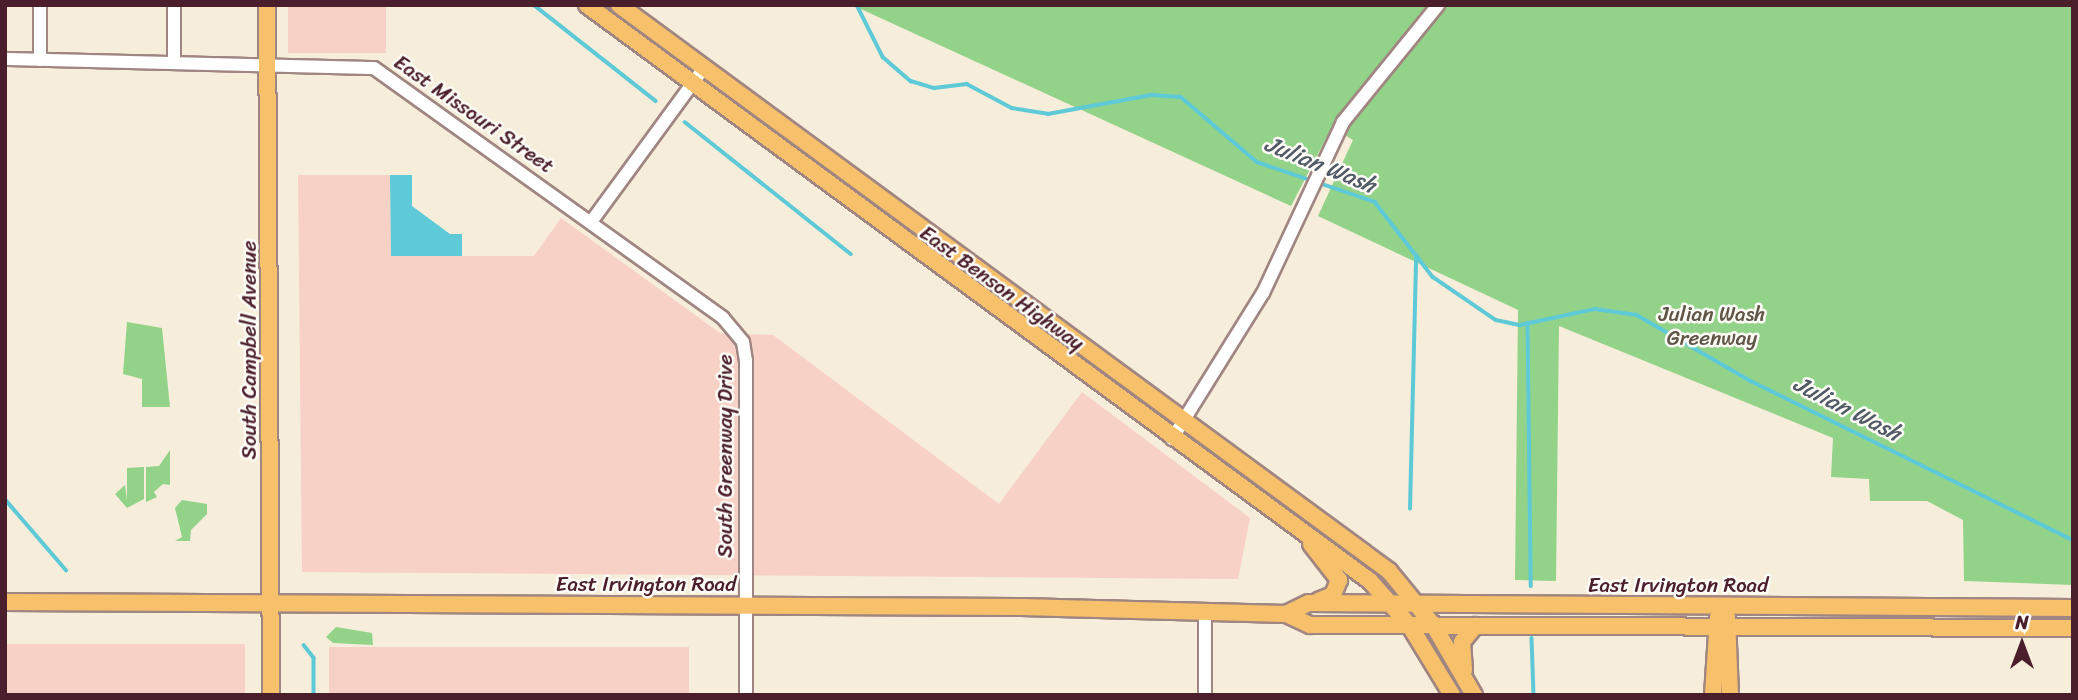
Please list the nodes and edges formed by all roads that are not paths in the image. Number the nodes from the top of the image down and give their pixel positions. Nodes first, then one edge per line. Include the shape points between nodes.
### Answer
1 (40, 5) edge
2 (174, 5) edge
3 (267, 5) edge
4 (587, 5) edge
5 (619, 5) edge
6 (1438, 5) edge
7 (5, 60) edge
8 (40, 60) junction
9 (174, 61) junction
10 (268, 63) junction
11 (703, 69) junction
12 (689, 85) junction
13 (591, 222) junction
14 (981, 274) junction
15 (970, 290) junction
16 (743, 342) joint
17 (1183, 422) junction
18 (1172, 439) junction
19 (1304, 533) junction
20 (5, 602) edge
21 (271, 603) junction
22 (1309, 603) junction
23 (1394, 604) junction
24 (1419, 604) junction
25 (744, 605) junction
26 (1723, 606) junction
27 (2073, 608) edge
28 (1205, 612) junction
29 (1286, 614) junction
30 (1410, 625) junction
31 (1434, 626) junction
32 (1475, 626) junction
33 (1722, 627) junction
34 (2073, 628) edge
35 (1466, 679) junction
36 (271, 695) edge
37 (746, 695) edge
38 (1205, 695) edge
39 (1452, 695) edge
40 (1474, 695) edge
41 (1713, 695) edge
42 (1730, 695) edge

1 - 8 street
2 - 9 street
3 - 10 main road, South Campbell Avenue
4 - 12 main road, East Benson Highway
5 - 11 main road, East Benson Highway
6 - 17 street via 1354,105 1264,293
7 - 8 street, East Missouri Street
8 - 9 street, East Missouri Street
9 - 10 street, East Missouri Street
10 - 13 street, East Missouri Street via 357,64 382,70
10 - 21 main road, South Campbell Avenue
11 - 12 street
11 - 14 main road, East Benson Highway
12 - 13 street
12 - 15 main road, East Benson Highway
13 - 16 street, East Missouri Street via 723,318
14 - 15 main road
14 - 17 main road, East Benson Highway
15 - 18 main road, East Benson Highway
16 - 25 street, South Greenway Drive
17 - 18 street
17 - 24 main road, East Benson Highway via 1373,559
18 - 19 main road, East Benson Highway
19 - 22 main road via 1339,580 1333,595
19 - 23 main road, East Benson Highway
20 - 21 main road, East Irvington Road
21 - 25 main road, East Irvington Road
21 - 36 main road, South Campbell Avenue
22 - 23 main road, East Irvington Road
22 - 29 main road, East Irvington Road
23 - 24 main road, East Irvington Road
23 - 30 main road, East Benson Highway
24 - 26 main road, East Irvington Road
24 - 31 main road, East Benson Highway
25 - 28 main road, East Irvington Road
25 - 37 street, South Greenway Drive
26 - 27 main road, East Irvington Road
26 - 33 main road
28 - 29 main road, East Irvington Road
28 - 38 street
29 - 30 main road, East Irvington Road via 1310,625
30 - 31 main road, East Irvington Road
30 - 39 main road, East Benson Highway
31 - 32 main road, East Irvington Road
31 - 35 main road, East Benson Highway
32 - 33 main road, East Irvington Road
32 - 35 main road via 1462,642
33 - 34 main road, East Irvington Road
33 - 41 main road
33 - 42 main road
35 - 40 main road, East Benson Highway

